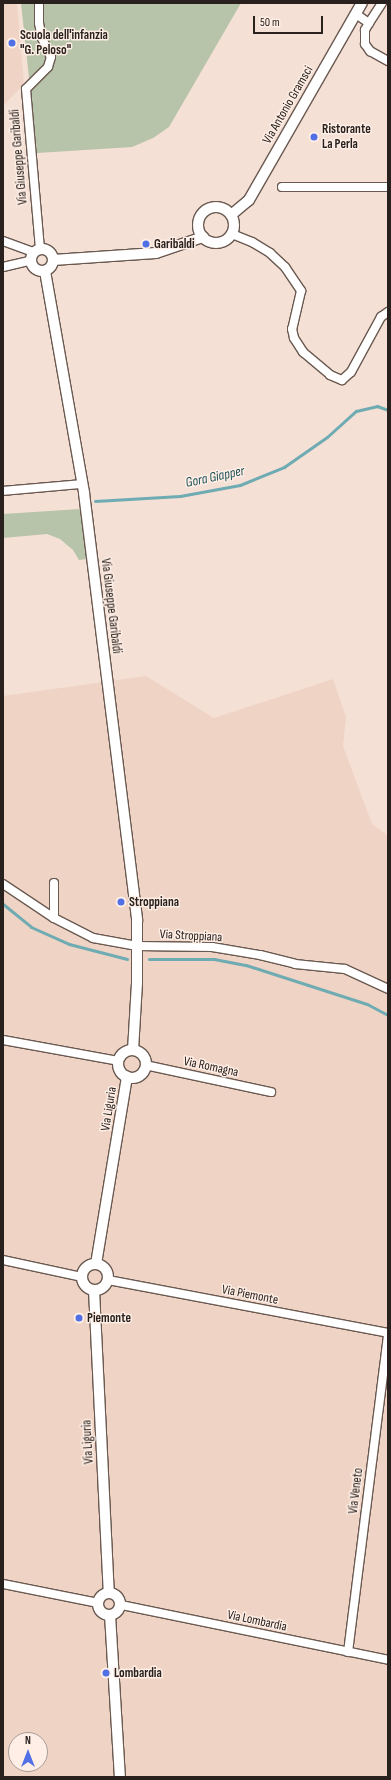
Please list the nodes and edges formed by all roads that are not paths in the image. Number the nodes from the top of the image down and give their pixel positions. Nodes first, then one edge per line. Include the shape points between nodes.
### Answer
1 (39, 3) edge
2 (362, 3) edge
3 (382, 3) edge
4 (356, 14) junction
5 (370, 23) junction
6 (388, 61) edge
7 (282, 187) dead end
8 (388, 187) edge
9 (231, 215) junction
10 (232, 234) junction
11 (203, 237) junction
12 (3, 240) edge
13 (34, 254) junction
14 (53, 260) junction
15 (3, 266) edge
16 (45, 271) junction
17 (388, 312) edge
18 (83, 489) junction
19 (3, 491) edge
20 (54, 883) dead end
21 (3, 884) edge
22 (54, 918) junction
23 (137, 946) junction
24 (388, 989) edge
25 (3, 1040) edge
26 (133, 1050) junction
27 (118, 1061) junction
28 (145, 1065) junction
29 (127, 1077) junction
30 (271, 1092) dead end
31 (3, 1260) edge
32 (96, 1264) junction
33 (82, 1278) junction
34 (108, 1280) junction
35 (94, 1290) junction
36 (388, 1333) edge
37 (3, 1584) edge
38 (109, 1592) junction
39 (98, 1603) junction
40 (120, 1605) junction
41 (110, 1615) junction
42 (348, 1652) junction
43 (388, 1660) edge
44 (120, 1777) edge

1 - 13 street, Via Giuseppe Garibaldi via 42,38 52,57 48,67 26,88
2 - 4 street, Via Antonio Gramsci
3 - 5 street
4 - 5 street
4 - 9 street, Via Antonio Gramsci via 249,200
5 - 6 street via 365,30 365,44 370,51
7 - 8 street
9 - 10 street via 234,224
9 - 11 street via 219,207 203,212 198,228
10 - 11 street via 217,243
10 - 17 street via 270,253 285,267 301,291 292,329 294,338 303,352 330,375 342,380 351,372 381,318
11 - 14 street via 156,253
12 - 13 street
13 - 14 street via 51,252
13 - 15 street
13 - 16 street via 34,268
14 - 16 street via 51,267
16 - 18 street, Via Giuseppe Garibaldi
18 - 19 street
18 - 23 street, Via Giuseppe Garibaldi via 121,784 137,921
20 - 22 street
21 - 22 street, Via Stroppiana
22 - 23 street, Via Stroppiana via 93,938
23 - 24 street, Via Stroppiana via 212,947 294,964 345,969
23 - 26 street
25 - 27 street
26 - 27 street via 125,1051
26 - 28 street via 145,1059
27 - 29 street via 121,1072
28 - 29 street via 140,1074
28 - 30 street, Via Romagna
29 - 32 street, Via Liguria
31 - 33 street
32 - 33 street via 85,1269
32 - 34 street via 106,1270
33 - 35 street via 86,1287
34 - 35 street via 104,1286
34 - 36 street, Via Piemonte
35 - 38 street, Via Liguria
36 - 42 street, Via Veneto
37 - 39 street
38 - 39 street via 101,1596
38 - 40 street via 118,1597
39 - 41 street via 103,1612
40 - 41 street via 118,1611
40 - 42 street, Via Lombardia
41 - 44 street
42 - 43 street, Via Lombardia

